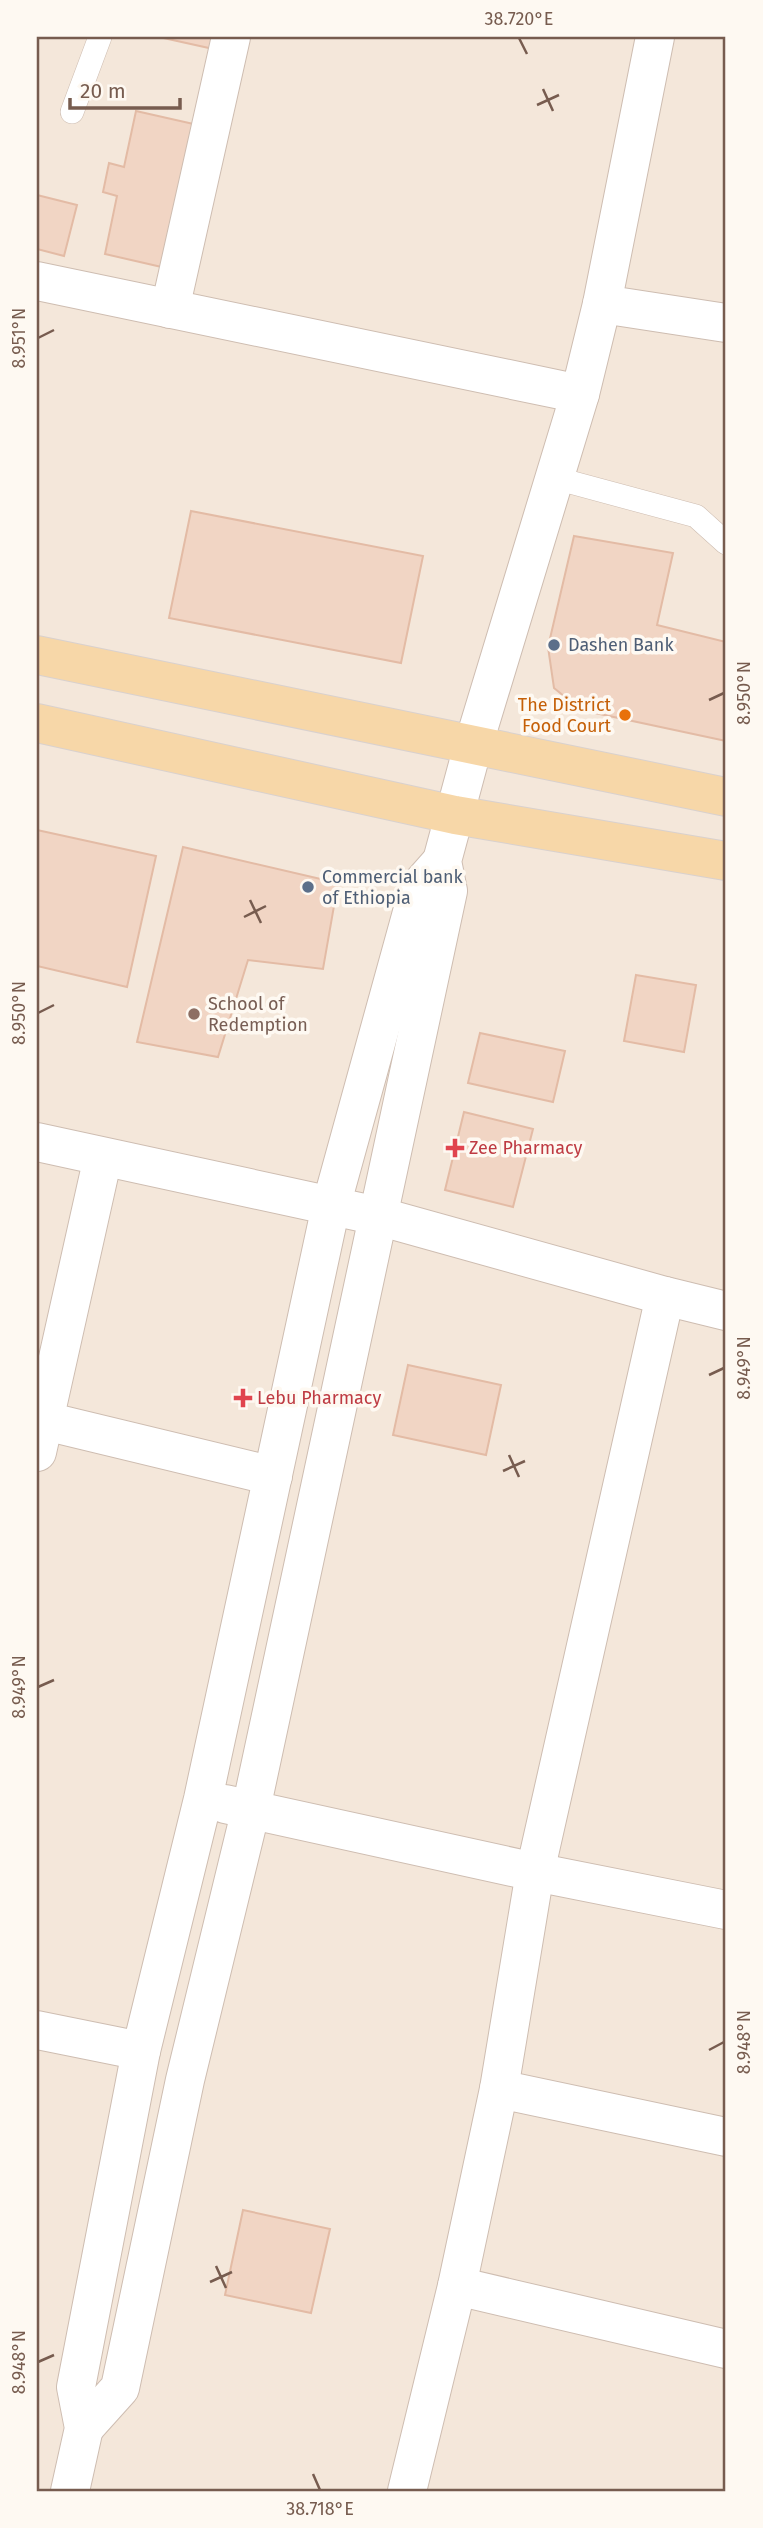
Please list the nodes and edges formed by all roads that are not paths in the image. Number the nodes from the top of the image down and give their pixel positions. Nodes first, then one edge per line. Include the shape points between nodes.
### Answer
1 (100, 37) edge
2 (230, 37) edge
3 (655, 37) edge
4 (72, 112) dead end
5 (37, 281) edge
6 (601, 304) junction
7 (170, 309) junction
8 (726, 323) edge
9 (580, 394) junction
10 (555, 478) junction
11 (726, 543) edge
12 (37, 655) edge
13 (37, 723) edge
14 (473, 746) junction
15 (726, 797) edge
16 (455, 815) junction
17 (442, 861) junction
18 (726, 861) edge
19 (37, 1142) edge
20 (103, 1157) junction
21 (331, 1206) junction
22 (379, 1216) junction
23 (666, 1296) junction
24 (726, 1311) edge
25 (39, 1430) edge
26 (273, 1476) junction
27 (203, 1799) junction
28 (251, 1809) junction
29 (535, 1872) junction
30 (726, 1910) edge
31 (37, 2030) edge
32 (141, 2052) junction
33 (499, 2089) junction
34 (726, 2137) edge
35 (457, 2286) junction
36 (726, 2349) edge
37 (84, 2428) junction
38 (70, 2491) edge
39 (407, 2491) edge

1 - 4 lane
2 - 7 street
3 - 6 street
5 - 7 street
6 - 8 street
6 - 9 street
7 - 9 street
9 - 10 street
10 - 11 lane via 696,516
10 - 14 street
12 - 14 main road
13 - 16 main road
14 - 15 main road
14 - 16 street
16 - 17 street
16 - 18 main road
17 - 21 street via 419,887
17 - 22 street via 448,891
19 - 20 street
20 - 21 street
20 - 25 street
21 - 22 street
21 - 26 street
22 - 23 street
22 - 28 street
23 - 24 street
23 - 29 street
25 - 26 street
26 - 27 street
27 - 28 street
27 - 32 street
28 - 29 street
28 - 37 street via 185,2080 120,2388
29 - 30 street
29 - 33 street
31 - 32 street
32 - 37 street via 76,2387
33 - 34 street
33 - 35 street
35 - 36 street
35 - 39 street
37 - 38 street

